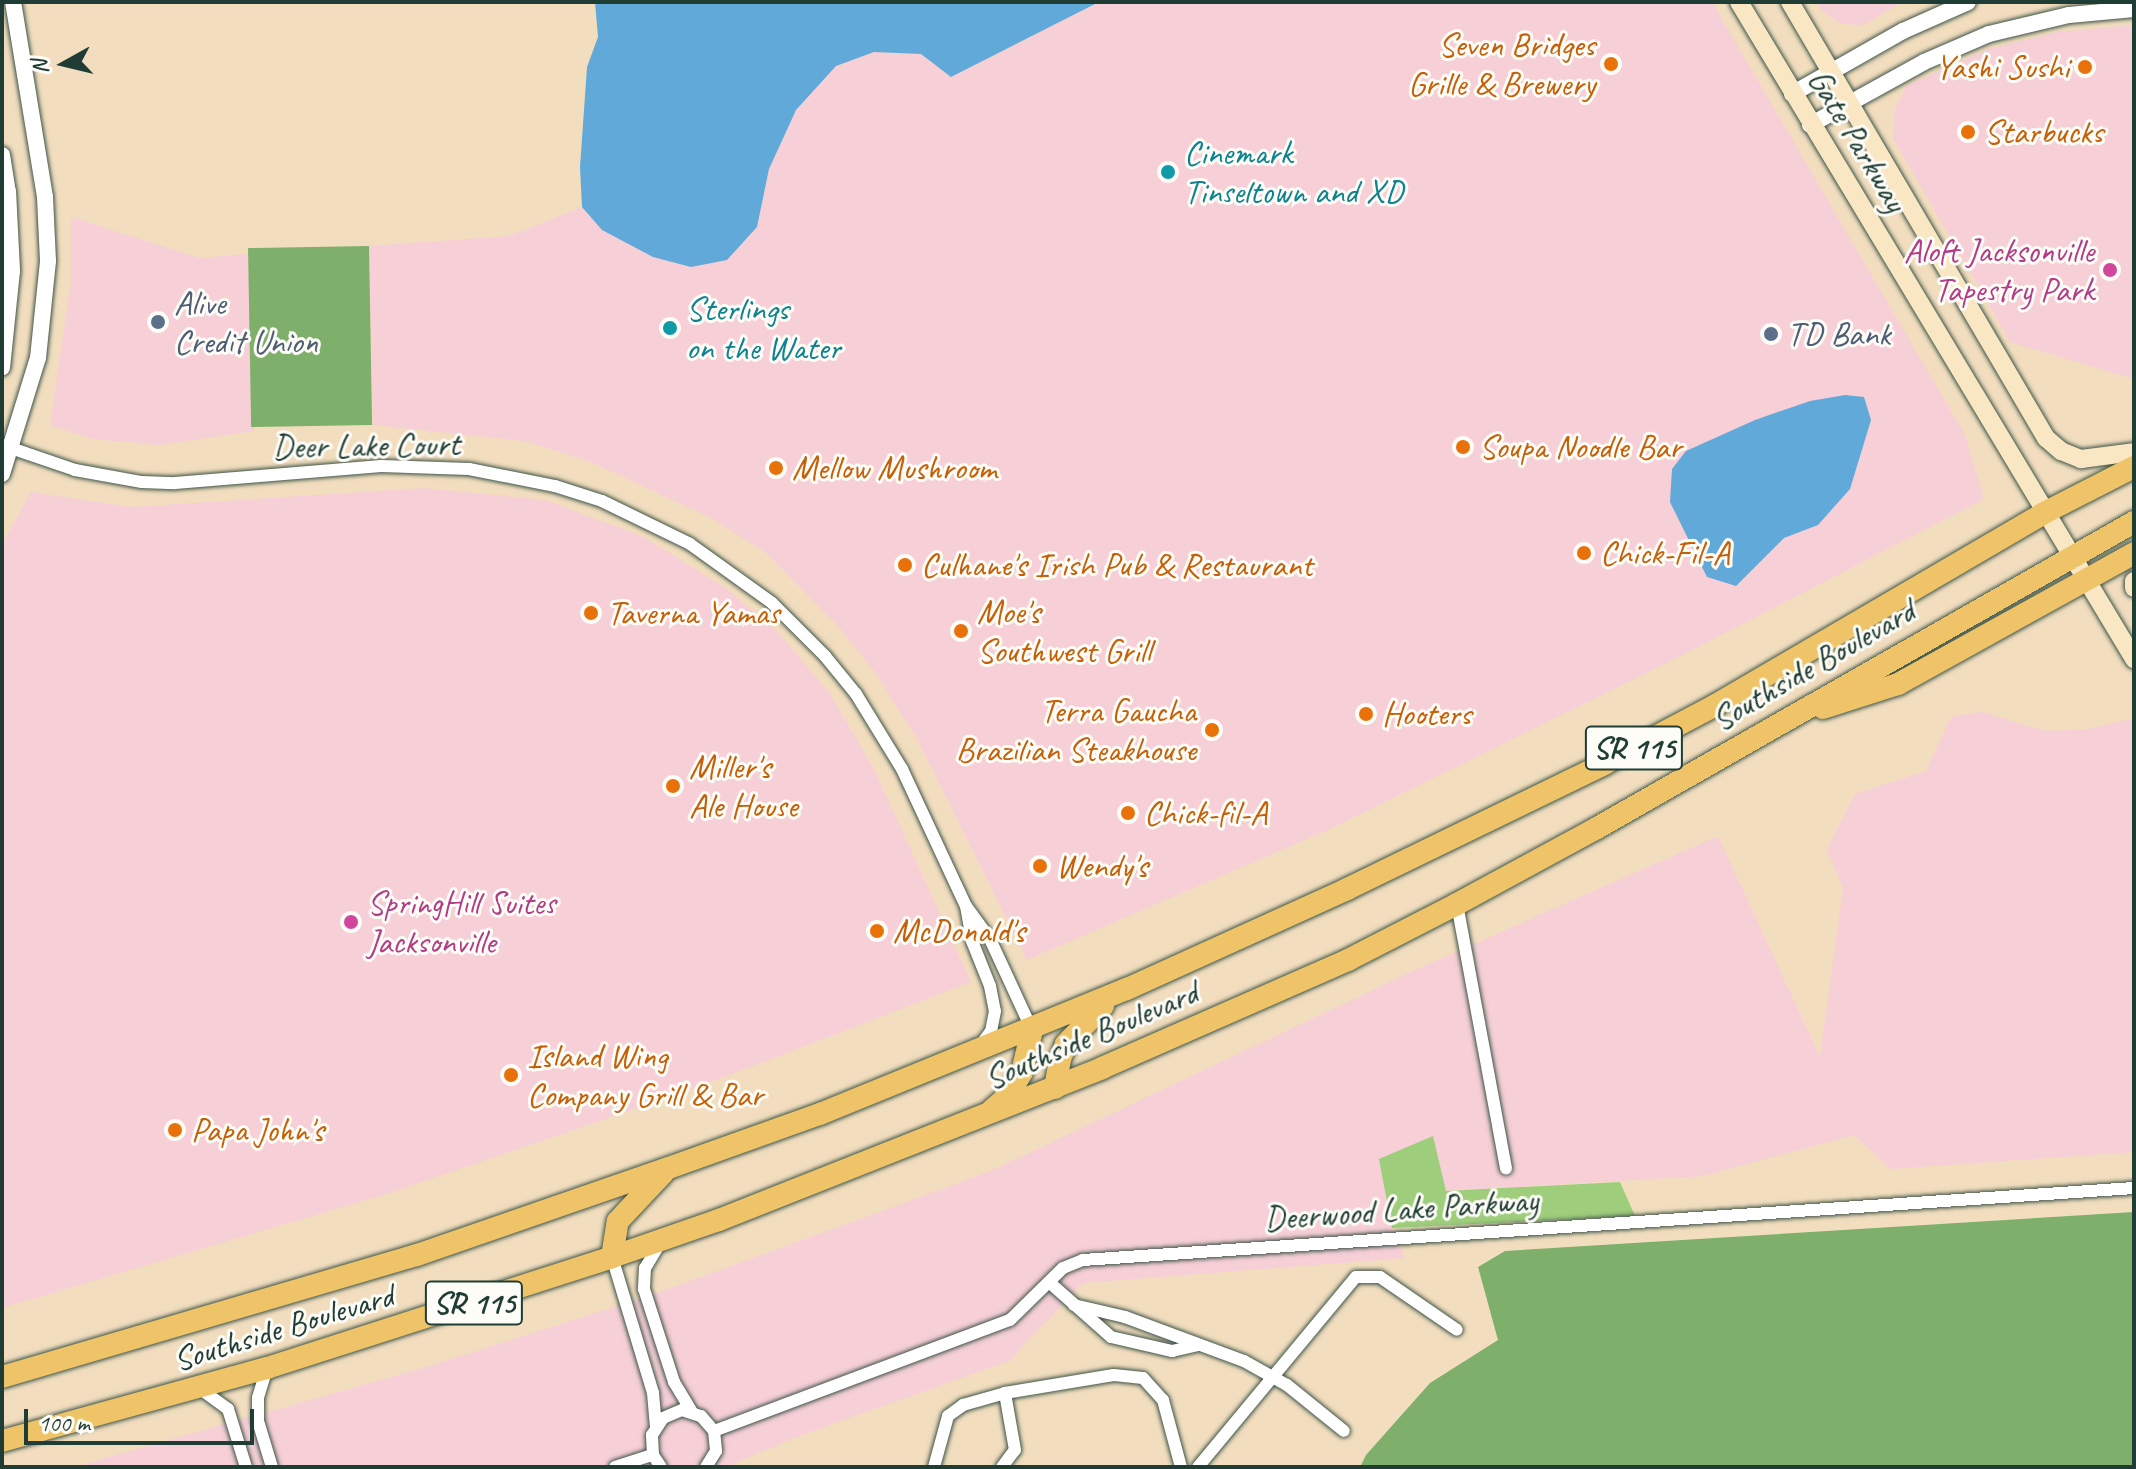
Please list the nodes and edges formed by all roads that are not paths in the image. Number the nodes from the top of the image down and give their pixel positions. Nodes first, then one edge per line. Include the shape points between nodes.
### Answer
1 (13, 2) edge
2 (1739, 2) edge
3 (1790, 2) edge
4 (1968, 2) edge
5 (2134, 9) edge
6 (1831, 72) junction
7 (1792, 94) junction
8 (1849, 103) junction
9 (1810, 125) junction
10 (2, 155) edge
11 (2, 367) edge
12 (7, 446) edge
13 (2134, 452) edge
14 (2134, 467) edge
15 (2, 474) edge
16 (2044, 513) junction
17 (2134, 522) edge
18 (2134, 553) edge
19 (2070, 557) junction
20 (2084, 580) junction
21 (2134, 581) edge
22 (2134, 588) edge
23 (2134, 659) edge
24 (1780, 722) junction
25 (1457, 904) junction
26 (966, 906) junction
27 (1127, 989) junction
28 (1032, 1030) junction
29 (970, 1055) junction
30 (1055, 1088) junction
31 (985, 1116) junction
32 (1506, 1168) dead end
33 (666, 1169) junction
34 (2134, 1188) edge
35 (664, 1239) junction
36 (612, 1257) junction
37 (1049, 1282) junction
38 (1074, 1305) junction
39 (1143, 1324) junction
40 (1457, 1330) dead end
41 (1141, 1345) junction
42 (1197, 1345) junction
43 (267, 1368) junction
44 (2, 1377) edge
45 (1274, 1378) junction
46 (199, 1388) junction
47 (1005, 1393) junction
48 (692, 1412) junction
49 (656, 1425) junction
50 (714, 1431) junction
51 (1344, 1431) dead end
52 (2, 1441) edge
53 (653, 1455) junction
54 (710, 1465) edge
55 (246, 1467) edge
56 (272, 1467) edge
57 (615, 1467) edge
58 (661, 1467) edge
59 (934, 1467) edge
60 (1002, 1467) edge
61 (1181, 1467) edge
62 (1198, 1467) edge

1 - 12 street via 45,197 48,261 38,358
2 - 7 main road, Gate Parkway
3 - 6 main road, Gate Parkway
4 - 6 street
5 - 8 street via 2069,15 1989,34 1937,55
6 - 7 street
6 - 8 main road, Gate Parkway
7 - 9 main road, Gate Parkway
8 - 9 street
8 - 13 main road, Gate Parkway via 2046,438 2081,459
9 - 16 main road, Gate Parkway
10 - 11 street via 12,271
12 - 15 street
12 - 26 street, Deer Lake Court via 75,470 142,482 381,466 469,469 555,486 647,521 731,571 825,656 856,694 902,769
14 - 16 highway, Southside Boulevard / SR 115
16 - 19 main road, Gate Parkway
16 - 27 highway, Southside Boulevard / SR 115 via 1714,706 1604,764
17 - 19 highway, Southside Boulevard / SR 115
18 - 20 highway
19 - 20 main road, Gate Parkway
19 - 24 highway, Southside Boulevard / SR 115
20 - 23 main road, Gate Parkway
20 - 24 highway via 1898,684
21 - 22 main road
24 - 25 highway, Southside Boulevard / SR 115
25 - 30 highway, Southside Boulevard / SR 115 via 1348,960
25 - 32 street
26 - 28 street, Deer Lake Court via 990,939
26 - 29 street, Deer Lake Court via 995,1011 991,1031
27 - 28 highway, Southside Boulevard / SR 115
27 - 30 highway via 1093,1013 1066,1044
28 - 29 highway, Southside Boulevard / SR 115
28 - 31 highway via 1022,1072 1007,1097
29 - 33 highway, Southside Boulevard / SR 115
30 - 31 highway, Southside Boulevard / SR 115
31 - 35 highway, Southside Boulevard / SR 115
33 - 36 highway via 618,1221
33 - 44 highway, Southside Boulevard / SR 115 via 417,1255
34 - 37 street, Deerwood Lake Parkway via 1107,1257 1063,1268
35 - 36 highway, Southside Boulevard / SR 115
35 - 48 street via 648,1260 644,1289 674,1382
36 - 43 highway, Southside Boulevard / SR 115
36 - 49 street via 653,1393
37 - 38 street
37 - 50 street, Deerwood Lake Parkway via 1010,1320
38 - 39 street
38 - 41 street via 1111,1337
39 - 41 street
39 - 42 street
40 - 45 street via 1380,1277 1356,1277
41 - 42 street via 1172,1351
42 - 45 street
43 - 46 highway, Southside Boulevard / SR 115
43 - 56 street via 258,1421
45 - 51 street
45 - 62 street
46 - 52 highway, Southside Boulevard / SR 115
46 - 55 street via 228,1409
47 - 59 street via 963,1405 948,1416
47 - 60 street via 1015,1450
47 - 61 street via 1114,1375 1143,1378 1163,1400
48 - 49 street via 672,1413
48 - 50 street
49 - 53 street
50 - 54 street via 716,1451
53 - 57 street
53 - 58 street

